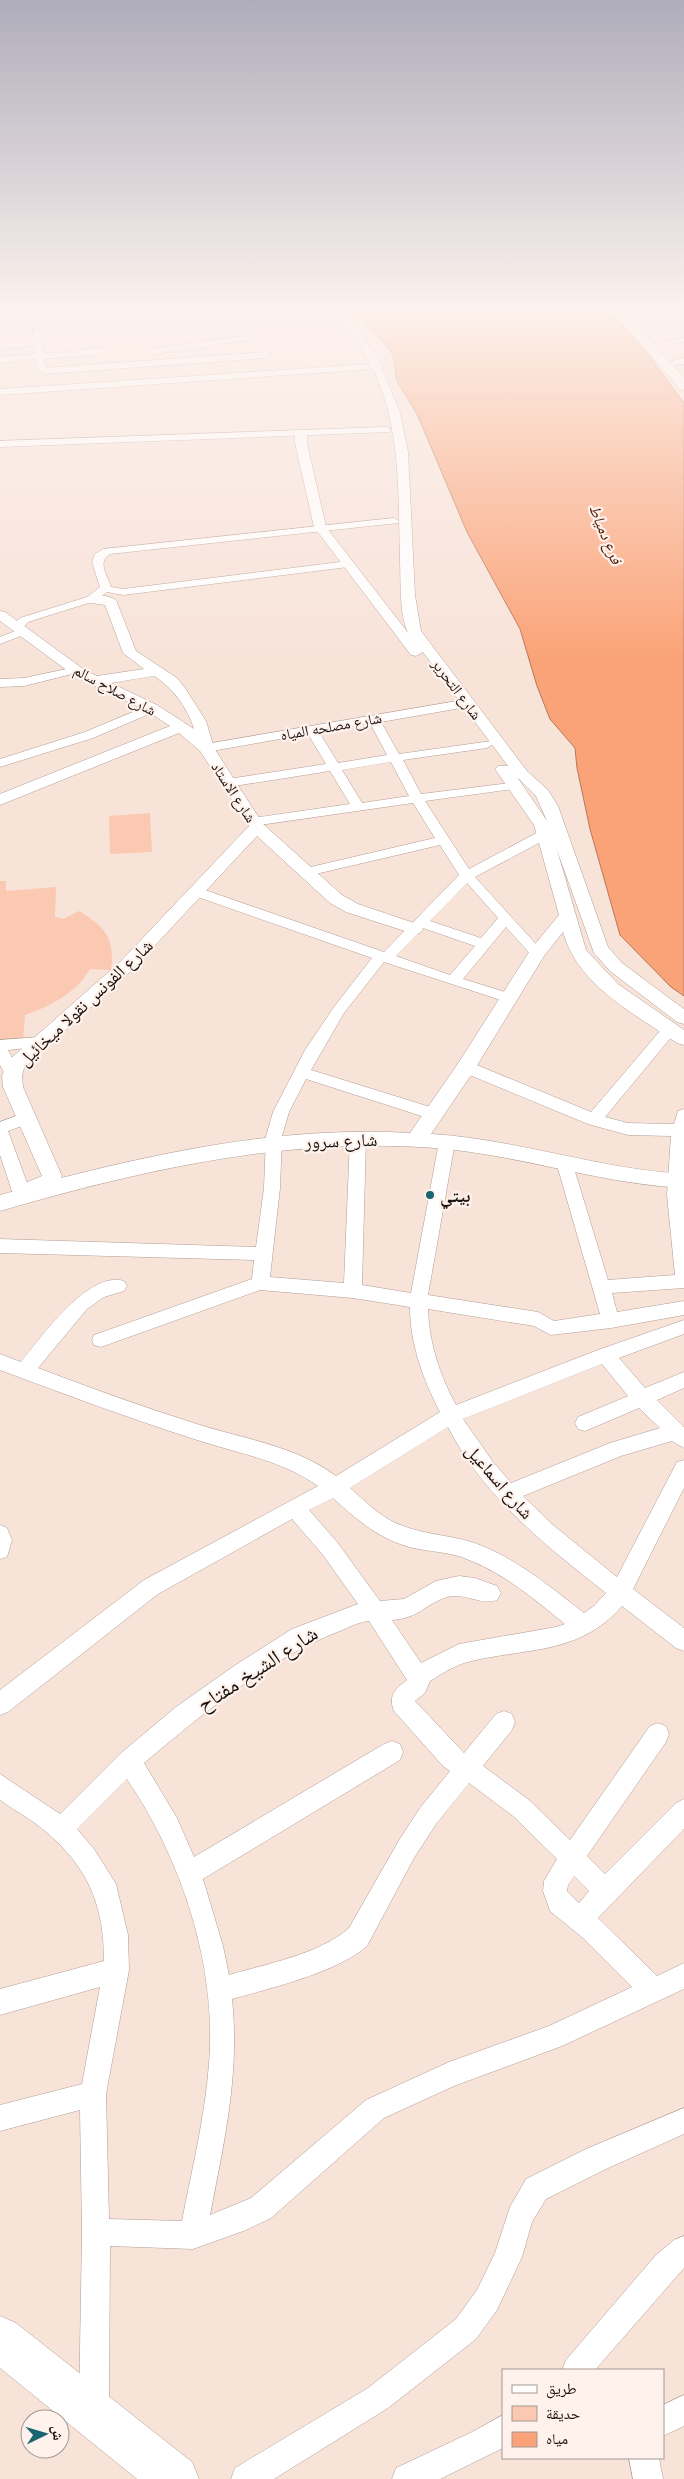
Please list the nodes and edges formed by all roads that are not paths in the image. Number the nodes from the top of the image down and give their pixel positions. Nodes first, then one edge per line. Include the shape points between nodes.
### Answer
1 (387, 426) edge
2 (393, 426) edge
3 (387, 430) junction
4 (300, 436) junction
5 (0, 444) edge
6 (394, 521) junction
7 (320, 527) junction
8 (348, 564) junction
9 (123, 592) joint
10 (108, 596) junction
11 (92, 599) joint
12 (11, 624) edge
13 (399, 630) junction
14 (0, 641) edge
15 (76, 670) junction
16 (156, 671) junction
17 (95, 681) junction
18 (172, 681) junction
19 (0, 683) edge
20 (129, 696) junction
21 (457, 706) junction
22 (155, 710) junction
23 (374, 719) junction
24 (181, 727) junction
25 (312, 730) junction
26 (487, 744) junction
27 (206, 748) junction
28 (396, 759) junction
29 (0, 763) edge
30 (334, 768) junction
31 (228, 783) junction
32 (517, 789) junction
33 (539, 790) junction
34 (0, 792) edge
35 (416, 797) junction
36 (0, 800) edge
37 (357, 806) junction
38 (543, 812) junction
39 (255, 825) junction
40 (545, 834) junction
41 (441, 840) junction
42 (307, 872) junction
43 (466, 876) junction
44 (197, 892) junction
45 (567, 916) junction
46 (505, 919) junction
47 (417, 926) junction
48 (485, 944) junction
49 (537, 953) junction
50 (383, 957) junction
51 (453, 981) junction
52 (510, 998) junction
53 (684, 1018) edge
54 (670, 1029) junction
55 (684, 1039) edge
56 (40, 1042) junction
57 (0, 1045) edge
58 (0, 1050) edge
59 (466, 1067) junction
60 (301, 1072) junction
61 (12, 1075) junction
62 (434, 1114) junction
63 (27, 1118) junction
64 (594, 1120) junction
65 (682, 1122) edge
66 (0, 1128) edge
67 (0, 1132) edge
68 (358, 1138) junction
69 (416, 1140) junction
70 (447, 1142) junction
71 (274, 1145) junction
72 (565, 1165) junction
73 (680, 1181) edge
74 (32, 1190) junction
75 (0, 1203) edge
76 (0, 1246) edge
77 (264, 1254) junction
78 (684, 1276) edge
79 (684, 1281) edge
80 (260, 1283) junction
81 (118, 1286) dead end
82 (601, 1287) junction
83 (353, 1291) junction
84 (419, 1302) junction
85 (684, 1308) edge
86 (611, 1321) junction
87 (684, 1327) edge
88 (102, 1340) dead end
89 (604, 1355) junction
90 (0, 1362) edge
91 (24, 1371) junction
92 (684, 1380) edge
93 (642, 1398) junction
94 (450, 1416) junction
95 (585, 1423) dead end
96 (679, 1436) edge
97 (684, 1468) edge
98 (335, 1487) junction
99 (507, 1494) junction
100 (294, 1508) junction
101 (0, 1534) edge
102 (0, 1550) edge
103 (620, 1591) junction
104 (490, 1594) dead end
105 (374, 1610) junction
106 (583, 1625) junction
107 (684, 1641) edge
108 (416, 1677) junction
109 (0, 1704) edge
110 (504, 1722) dead end
111 (658, 1734) dead end
112 (392, 1752) dead end
113 (129, 1760) junction
114 (467, 1768) junction
115 (0, 1786) edge
116 (684, 1811) edge
117 (61, 1829) junction
118 (571, 1858) junction
119 (190, 1873) junction
120 (606, 1891) junction
121 (581, 1920) junction
122 (116, 1970) junction
123 (684, 1976) edge
124 (218, 1991) junction
125 (654, 1991) junction
126 (0, 2002) edge
127 (94, 2094) junction
128 (0, 2118) edge
129 (684, 2121) edge
130 (96, 2232) junction
131 (193, 2235) junction
132 (684, 2250) edge
133 (0, 2339) edge
134 (577, 2369) edge
135 (684, 2410) edge
136 (94, 2416) junction
137 (664, 2420) edge
138 (502, 2431) edge
139 (644, 2459) edge
140 (175, 2479) edge
141 (246, 2479) edge
142 (407, 2479) edge
143 (648, 2479) edge

1 - 3 street, شارع التحرير
2 - 33 street, شارع التحرير via 402,452 408,595 414,631 522,774
3 - 4 street
3 - 6 street, شارع التحرير via 393,453
4 - 5 street
4 - 7 street, شارع التحرير
6 - 7 street
6 - 13 street, شارع التحرير
7 - 8 street, شارع التحرير
7 - 10 street via 107,552 99,556 97,562
8 - 9 street
8 - 13 street, شارع التحرير
9 - 10 street via 112,599
10 - 11 street via 107,600
10 - 16 street, شارع الاستاد via 130,653
11 - 12 street
12 - 14 street
12 - 15 street, شارع صلاح سالم
13 - 21 street, شارع التحرير
15 - 17 street, شارع صلاح سالم
15 - 19 street via 24,682
16 - 17 street
16 - 18 street, شارع الاستاد
17 - 20 street, شارع صلاح سالم
18 - 20 street via 148,686
18 - 27 street, شارع الاستاد via 198,721
20 - 22 street, شارع صلاح سالم
21 - 23 street, شارع مصلحه المياه
21 - 26 street, شارع التحرير
22 - 24 street, شارع صلاح سالم
22 - 29 street
22 - 34 street via 162,719 155,730
23 - 25 street, شارع مصلحه المياه
23 - 28 street
24 - 27 street, شارع صلاح سالم
24 - 36 street
25 - 27 street, شارع مصلحه المياه
25 - 30 street
26 - 28 street
26 - 32 street, شارع التحرير
27 - 31 street, شارع الاستاد
28 - 30 street
28 - 35 street
30 - 31 street
30 - 37 street
31 - 39 street, شارع الاستاد
32 - 33 street via 534,794
32 - 35 street
32 - 38 street, شارع التحرير
33 - 38 street, شارع التحرير
35 - 37 street
35 - 41 street
37 - 39 street
38 - 40 street, شارع التحرير
38 - 53 street, شارع التحرير via 600,949 616,967
39 - 42 street, شارع الاستاد
39 - 44 street, شارع الفونس نقولا ميخائيل
40 - 43 street
40 - 45 street, شارع التحرير
41 - 42 street
41 - 43 street
42 - 47 street, شارع الاستاد via 336,899 352,908
43 - 46 street
43 - 47 street
44 - 50 street
44 - 56 street, شارع الفونس نقولا ميخائيل via 127,965
45 - 49 street
45 - 54 street, شارع التحرير via 577,950 585,964
46 - 48 street
46 - 49 street
47 - 48 street
47 - 50 street
48 - 51 street
49 - 52 street
50 - 51 street
50 - 60 street via 339,1010
51 - 52 street
52 - 59 street
54 - 55 street, شارع التحرير
54 - 64 street
56 - 57 street
56 - 61 street, شارع الفونس نقولا ميخائيل via 20,1060
58 - 61 street
59 - 62 street
59 - 64 street
60 - 62 street
60 - 71 street via 281,1112
61 - 63 street, شارع الفونس نقولا ميخائيل via 13,1087
62 - 69 street
63 - 66 street
63 - 74 street, شارع الفونس نقولا ميخائيل via 52,1176 48,1183
64 - 65 street via 628,1129
65 - 73 street
67 - 74 street
68 - 69 street, شارع سرور
68 - 71 street, شارع سرور
68 - 83 street
69 - 70 street, شارع سرور
70 - 72 street, شارع سرور via 522,1154
70 - 84 street, شارع اسماعيل
71 - 74 street, شارع سرور via 157,1164
71 - 77 street
72 - 73 street, شارع سرور via 620,1176
72 - 82 street
73 - 78 street via 679,1243
74 - 75 street, شارع سرور
76 - 77 street
77 - 80 street
79 - 82 street
80 - 83 street
80 - 88 street
81 - 91 street via 98,1292 81,1304
82 - 86 street
83 - 84 street
84 - 86 street via 538,1319 555,1328
84 - 94 street, شارع اسماعيل via 422,1341 432,1377
85 - 86 street
87 - 89 street
89 - 93 street
89 - 94 street
90 - 91 street
91 - 98 street via 198,1433 272,1453 306,1468
92 - 93 street
93 - 95 street
93 - 96 street
94 - 98 street
94 - 99 street, شارع اسماعيل via 475,1457
96 - 99 street via 617,1449
97 - 103 street
98 - 100 street
98 - 106 street via 389,1530 413,1539 445,1543 477,1553 517,1576
99 - 103 street, شارع اسماعيل via 567,1550
100 - 105 street via 324,1539 356,1580
100 - 109 street via 138,1596
101 - 102 street
103 - 106 street via 602,1613
103 - 107 street, شارع اسماعيل
104 - 105 street, شارع الشيخ مفتاح via 475,1588 443,1588 407,1609
105 - 108 street
105 - 113 street, شارع الشيخ مفتاح via 300,1636 235,1678
106 - 108 street via 557,1637 459,1654
108 - 114 street via 419,1684 403,1696 402,1703 451,1758
110 - 114 street
111 - 118 street
112 - 119 street
113 - 117 street, شارع الشيخ مفتاح
113 - 119 street via 161,1807
114 - 118 street via 521,1808
114 - 124 street via 420,1829 358,1937 350,1945 299,1967
115 - 117 street
116 - 120 street
117 - 122 street via 86,1857 107,1893 116,1935
118 - 120 street
118 - 121 street via 556,1881 555,1891 559,1902
119 - 124 street
120 - 121 street
121 - 125 street
122 - 126 street
122 - 127 street
123 - 125 street
124 - 131 street via 222,2062
125 - 131 street via 553,2037 449,2075 375,2109 262,2208
127 - 128 street
127 - 130 street
129 - 141 street via 596,2159 536,2190 520,2217 508,2257 487,2300 466,2329 378,2398
130 - 131 street
130 - 136 street
132 - 134 street via 666,2265
133 - 136 highway
135 - 137 street
136 - 140 highway
138 - 142 street
139 - 143 street

